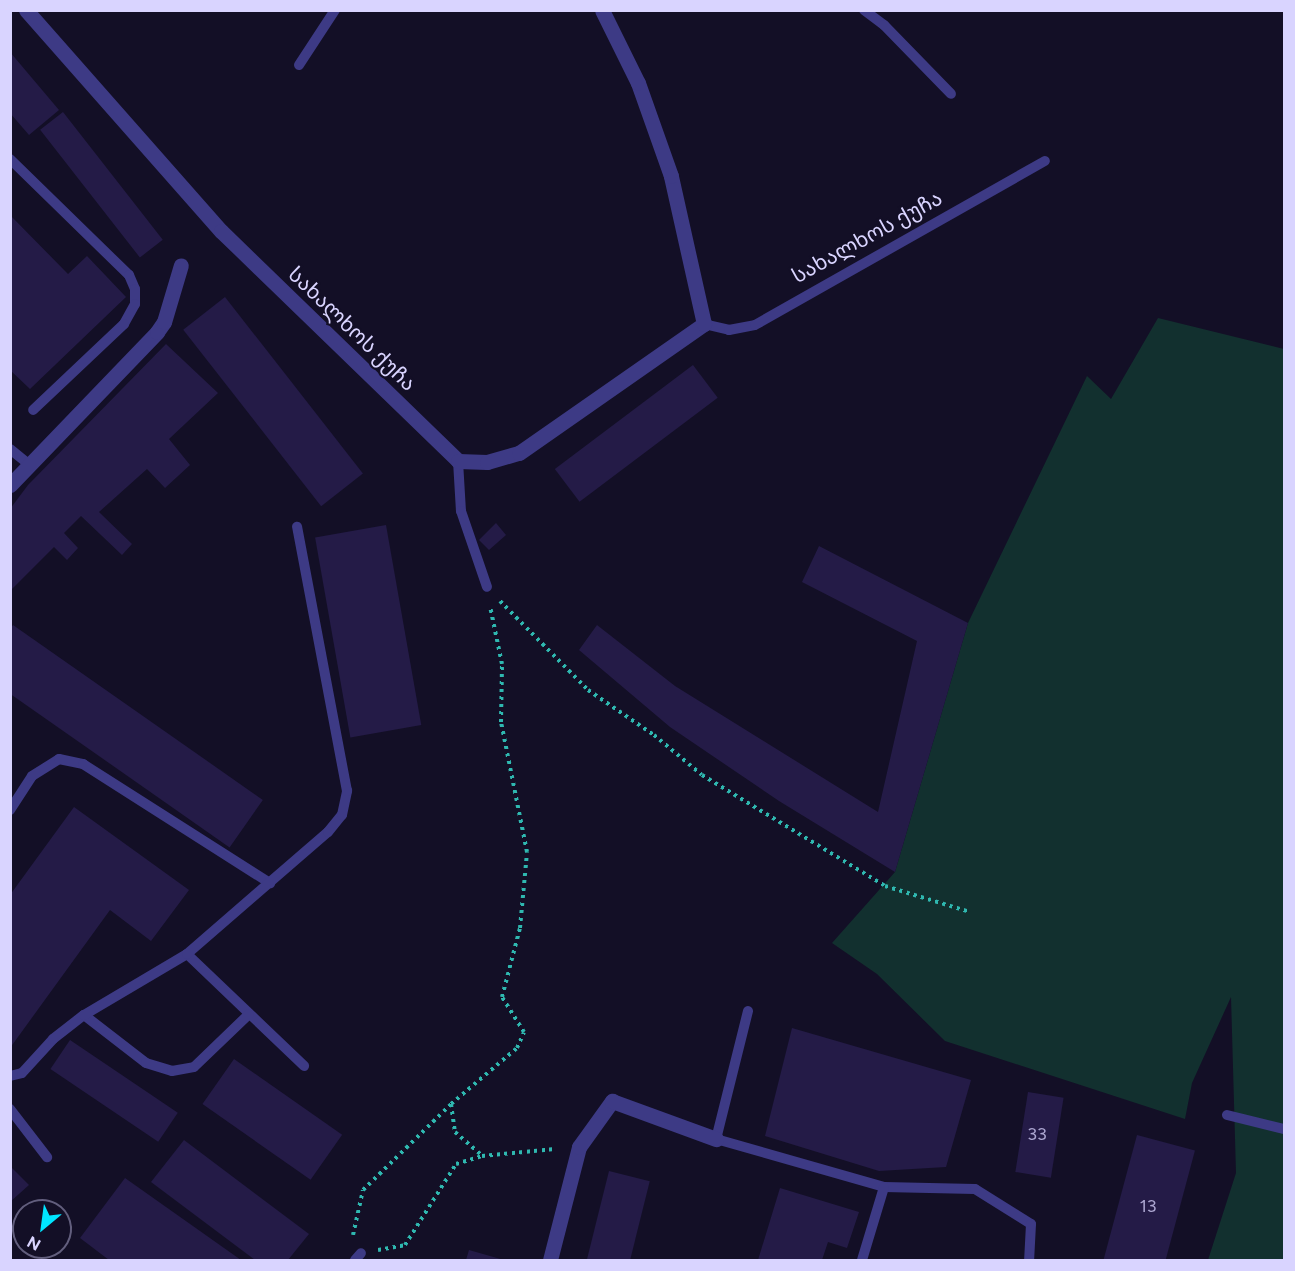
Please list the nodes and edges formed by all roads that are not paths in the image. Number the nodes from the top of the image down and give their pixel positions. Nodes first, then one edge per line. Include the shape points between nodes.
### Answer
1 (27, 10) edge
2 (335, 10) edge
3 (602, 10) edge
4 (864, 10) edge
5 (299, 65) dead end
6 (951, 94) dead end
7 (10, 159) edge
8 (1045, 162) dead end
9 (181, 265) dead end
10 (704, 324) junction
11 (33, 410) dead end
12 (10, 449) edge
13 (458, 461) junction
14 (30, 465) junction
15 (10, 485) edge
16 (297, 527) dead end
17 (487, 587) road end
18 (10, 810) edge
19 (270, 882) junction
20 (187, 954) junction
21 (748, 1011) dead end
22 (249, 1014) junction
23 (84, 1015) junction
24 (304, 1066) dead end
25 (10, 1076) edge
26 (10, 1109) edge
27 (1227, 1115) dead end
28 (1284, 1129) edge
29 (716, 1139) junction
30 (47, 1157) dead end
31 (884, 1187) junction
32 (550, 1260) edge
33 (862, 1260) edge
34 (1029, 1260) edge

1 - 13 street, სახალხოს ქუჩა via 221,231
2 - 5 lane
3 - 10 street via 638,83 671,176
4 - 6 lane via 884,25
7 - 11 lane via 129,275 135,289 135,304 124,324
8 - 10 lane, სახალხოს ქუჩა via 755,325 729,330
9 - 14 street via 164,322
10 - 13 street via 519,453 487,462
12 - 14 lane
13 - 17 lane via 461,511
14 - 15 street
16 - 19 lane via 347,791 342,815 328,832
18 - 19 lane via 32,776 59,759 83,764
19 - 20 lane
20 - 22 lane
20 - 23 lane
21 - 29 lane
22 - 23 lane via 194,1067 172,1071 146,1062
22 - 24 lane
23 - 25 lane via 53,1039 22,1073
26 - 30 lane
27 - 28 lane
29 - 31 lane
29 - 32 street via 612,1101 579,1148
31 - 33 lane
31 - 34 lane via 975,1189 1030,1224

